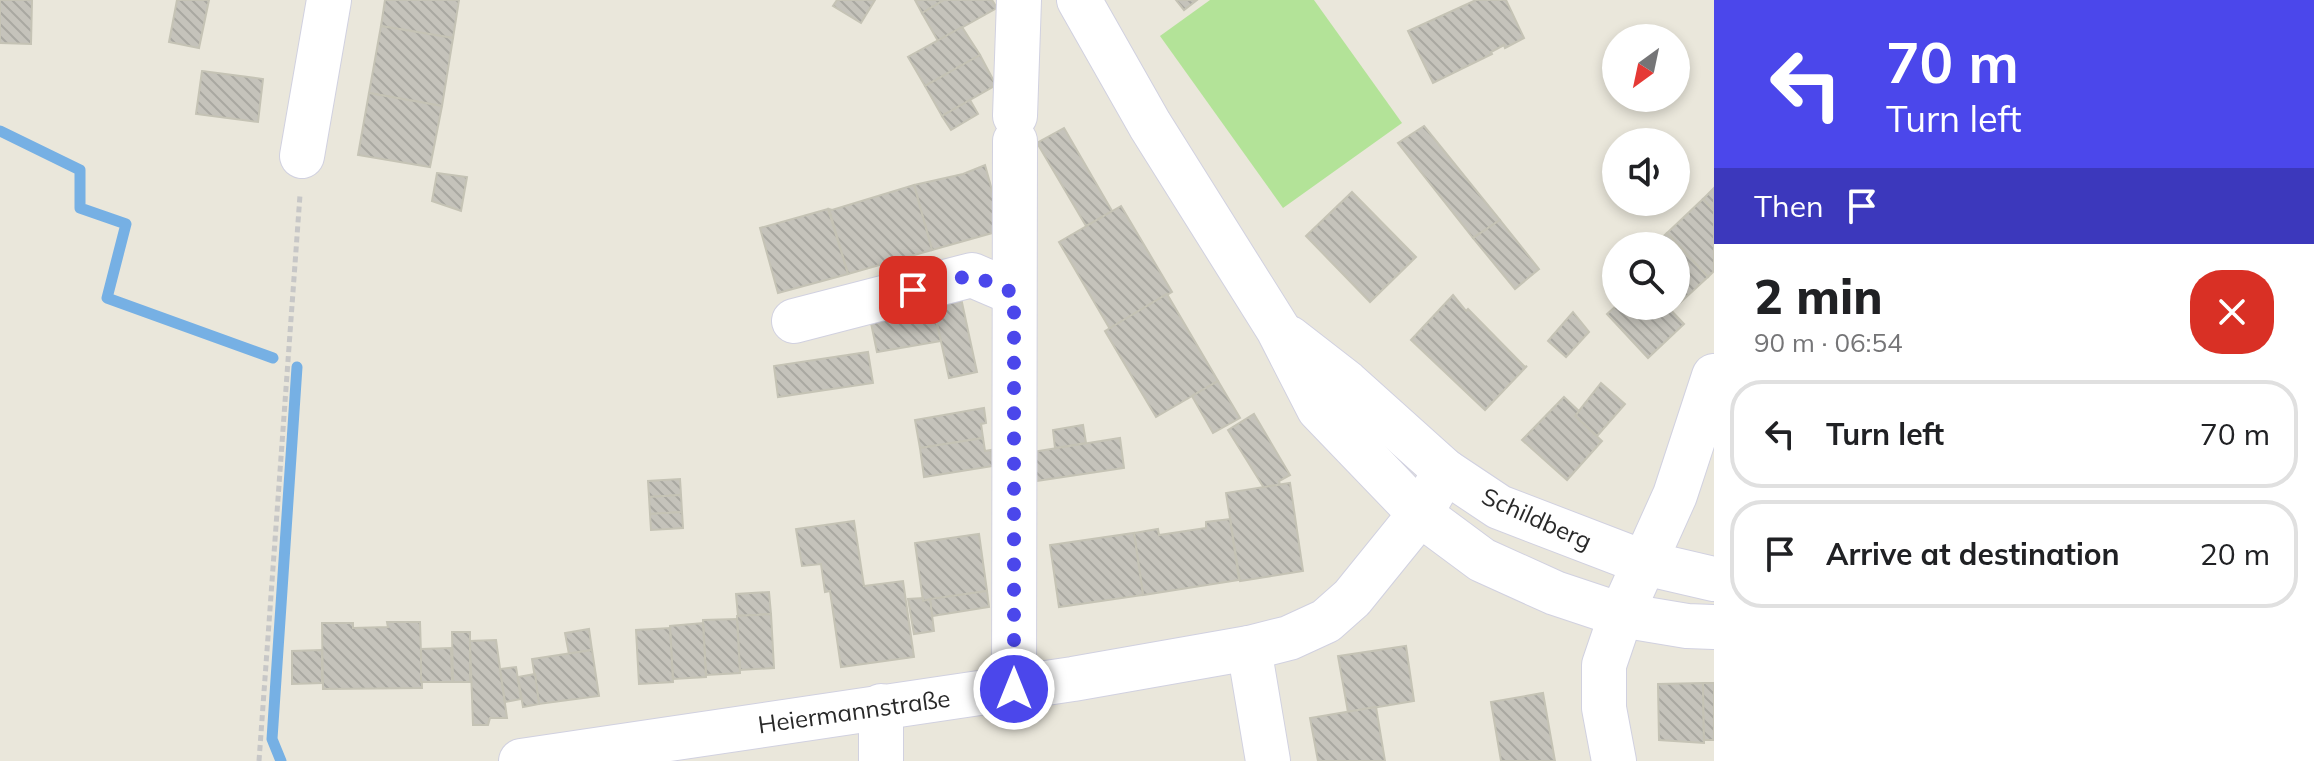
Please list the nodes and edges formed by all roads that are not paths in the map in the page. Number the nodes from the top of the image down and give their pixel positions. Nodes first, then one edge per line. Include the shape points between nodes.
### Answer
1 (329, 0) edge
2 (1019, 0) edge
3 (1079, 0) edge
4 (302, 156) road end
5 (1014, 293) junction
6 (794, 321) dead end
7 (1278, 329) junction
8 (1714, 376) edge
9 (1445, 471) junction
10 (1420, 514) junction
11 (1645, 563) junction
12 (1714, 579) edge
13 (1621, 615) junction
14 (1714, 627) edge
15 (1249, 648) junction
16 (1014, 689) junction
17 (881, 706) junction
18 (626, 753) edge
19 (521, 761) edge
20 (881, 761) edge
21 (1268, 761) edge
22 (1614, 761) edge

1 - 4 street
2 - 5 street
3 - 7 street, Schildberg
5 - 6 street via 972,275
5 - 16 street
7 - 9 street, Schildberg
7 - 10 street, Schildberg via 1319,409
8 - 11 street via 1675,495
9 - 10 street, Heiermannstraße
9 - 11 street, Schildberg via 1499,507
10 - 13 street via 1482,560
10 - 15 street, Heiermannstraße via 1352,598 1326,621
11 - 12 street
11 - 13 street
13 - 14 street
13 - 22 street via 1604,665 1604,708
15 - 16 street, Heiermannstraße
15 - 21 street
16 - 17 street, Heiermannstraße
17 - 18 street, Heiermannstraße
17 - 20 street
18 - 19 street, Heiermannstraße

